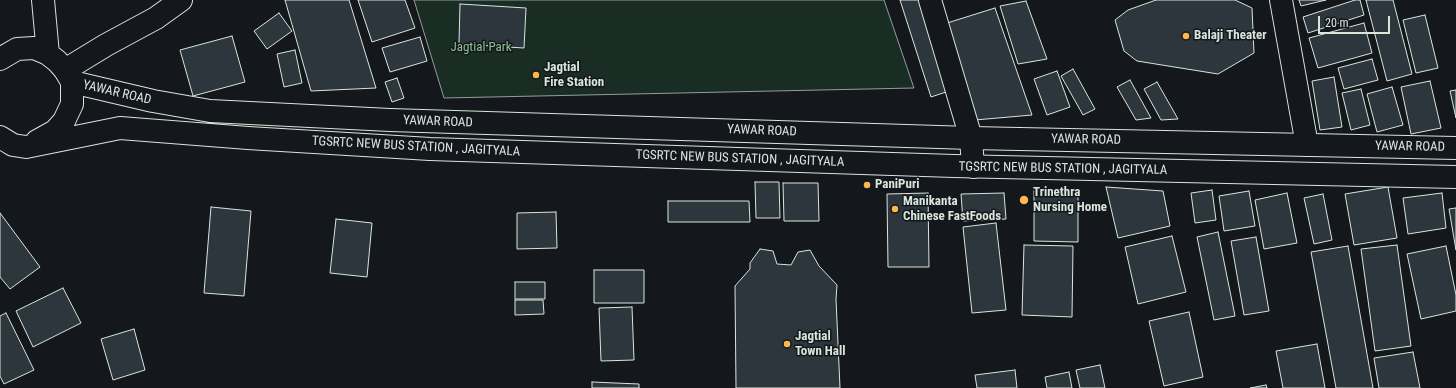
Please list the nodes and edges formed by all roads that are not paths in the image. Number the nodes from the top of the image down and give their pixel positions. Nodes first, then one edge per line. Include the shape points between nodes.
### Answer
1 (43, 0) edge
2 (181, 0) edge
3 (1281, 0) edge
4 (934, 1) edge
5 (48, 54) junction
6 (0, 59) edge
7 (69, 76) junction
8 (0, 137) edge
9 (971, 138) junction
10 (1307, 145) junction
11 (26, 147) junction
12 (1456, 148) edge
13 (0, 153) edge
14 (973, 166) junction
15 (1456, 178) edge

1 - 5 main road
2 - 7 main road via 156,18 106,45
3 - 10 main road
4 - 9 main road
5 - 6 main road via 34,48 17,49
5 - 7 main road
7 - 9 main road, YAWAR ROAD via 153,101 210,111 390,120
7 - 11 main road via 72,104 64,121 56,131
8 - 11 main road via 12,145
9 - 10 main road, YAWAR ROAD
9 - 14 main road
10 - 12 main road, YAWAR ROAD
11 - 13 main road
11 - 14 main road, TGSRTC NEW BUS STATION , JAGITYALA via 120,128 430,149
14 - 15 main road, TGSRTC NEW BUS STATION , JAGITYALA

